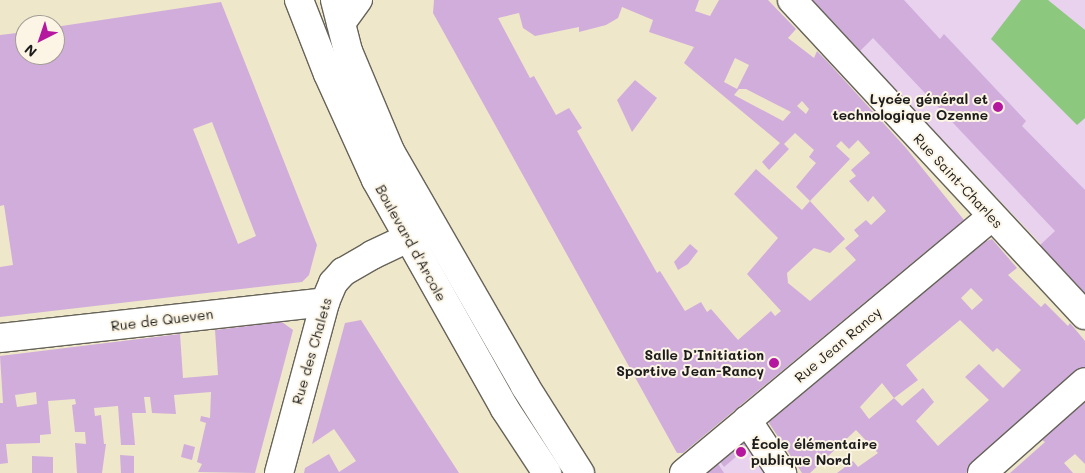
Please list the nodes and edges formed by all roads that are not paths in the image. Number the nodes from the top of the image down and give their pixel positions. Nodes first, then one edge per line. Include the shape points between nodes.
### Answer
1 (299, 0) edge
2 (358, 0) edge
3 (792, 0) edge
4 (337, 6) edge
5 (991, 217) junction
6 (433, 227) junction
7 (408, 237) junction
8 (325, 302) junction
9 (1085, 315) edge
10 (0, 338) edge
11 (1085, 382) edge
12 (747, 420) junction
13 (278, 473) edge
14 (547, 473) edge
15 (580, 473) edge
16 (684, 473) edge
17 (782, 473) edge
18 (982, 473) edge

1 - 7 street, Boulevard d'Arcole via 352,129
2 - 4 street
3 - 5 street, Rue Saint-Charles
4 - 6 street, Boulevard d'Arcole via 348,51 390,150
5 - 9 street, Rue Saint-Charles
5 - 12 street, Rue Jean Rancy
6 - 7 street, Rue des Chalets
6 - 15 street, Boulevard d'Arcole via 525,386
7 - 8 street, Rue des Chalets via 343,272
7 - 14 street, Boulevard d'Arcole via 505,409
8 - 10 street, Rue de Queven
8 - 13 street, Rue des Chalets
11 - 18 street
12 - 16 street, Rue Jean Rancy
12 - 17 street

